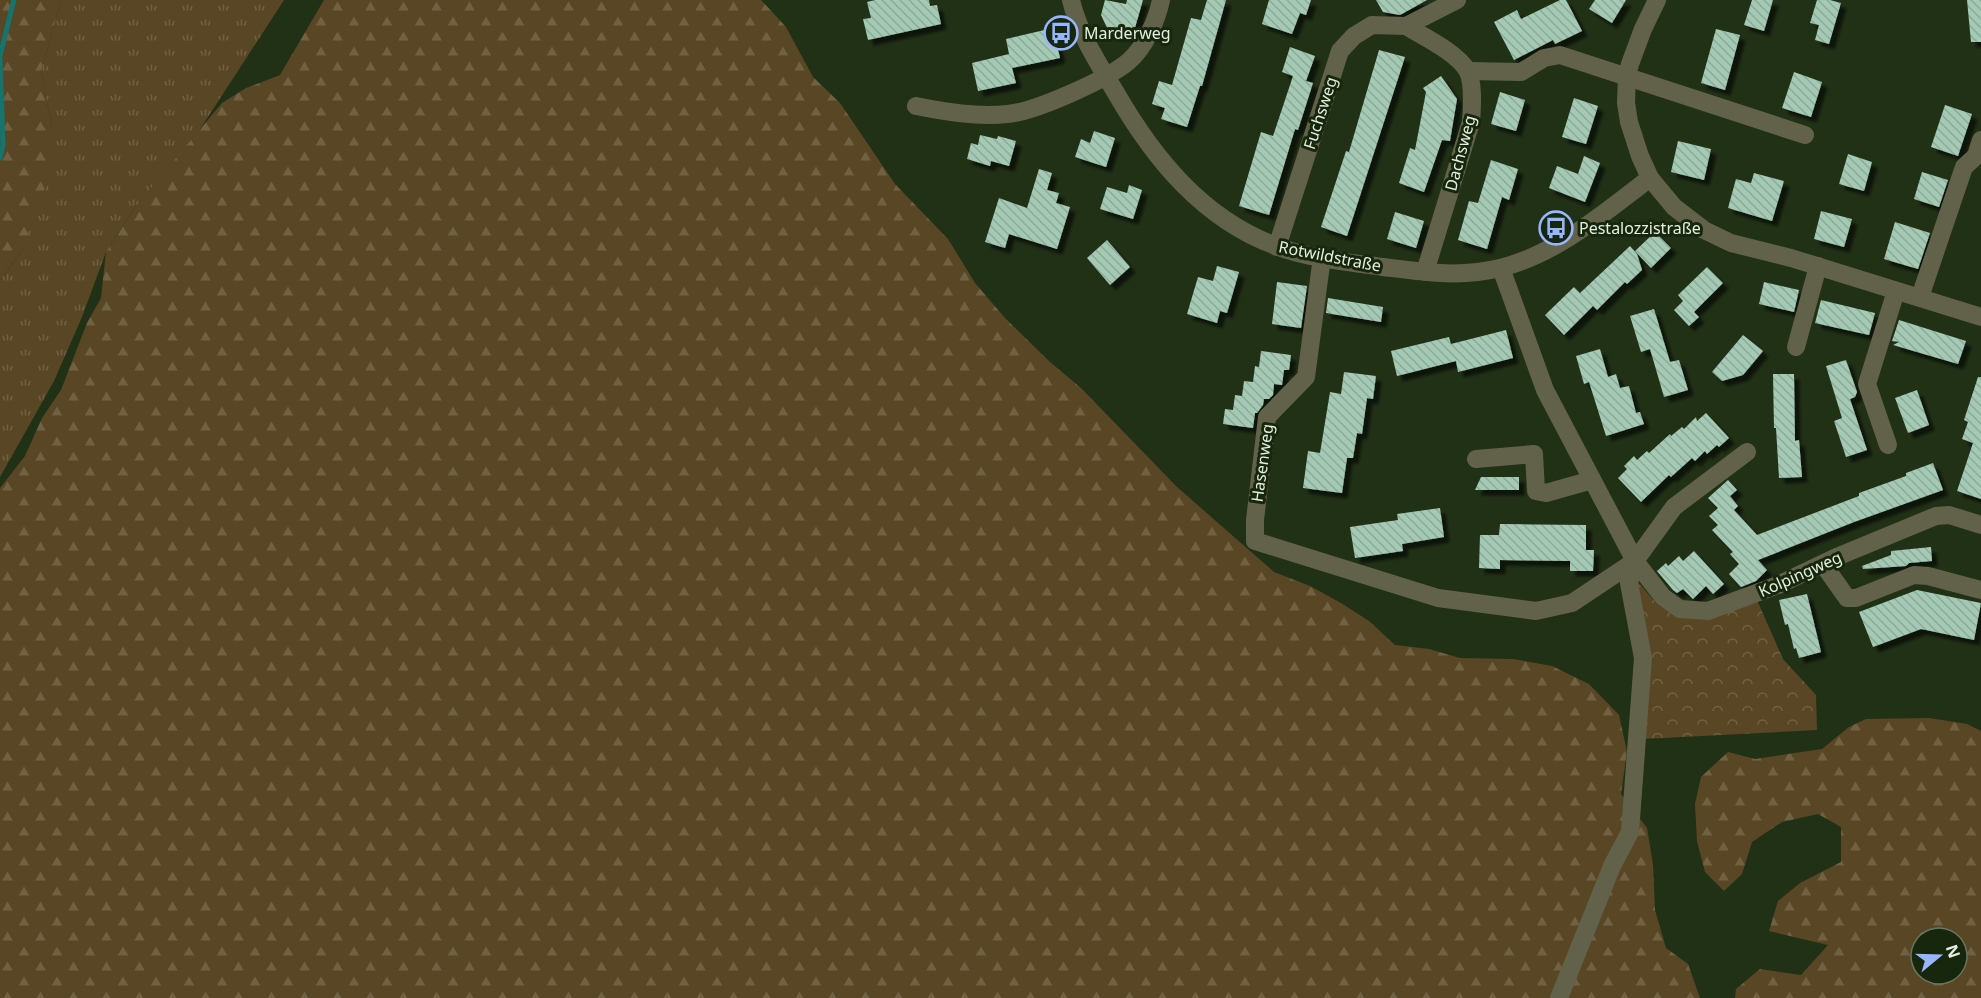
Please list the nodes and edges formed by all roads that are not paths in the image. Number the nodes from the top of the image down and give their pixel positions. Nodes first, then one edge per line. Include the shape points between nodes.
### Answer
1 (1071, 0) edge
2 (1161, 0) edge
3 (1457, 0) edge
4 (1657, 0) edge
5 (1406, 26) junction
6 (1468, 72) junction
7 (1106, 76) junction
8 (1627, 76) junction
9 (916, 106) dead end
10 (1805, 135) dead end
11 (1981, 140) edge
12 (1650, 178) junction
13 (1277, 247) junction
14 (1322, 257) junction
15 (1818, 267) junction
16 (1501, 268) junction
17 (1425, 272) junction
18 (1896, 291) junction
19 (1920, 297) junction
20 (1981, 316) edge
21 (1796, 347) dead end
22 (1888, 445) dead end
23 (1747, 452) dead end
24 (1476, 459) dead end
25 (1592, 480) junction
26 (1981, 525) edge
27 (1635, 561) junction
28 (1823, 564) junction
29 (1981, 590) edge
30 (1560, 998) edge

1 - 7 street, Rotwildstraße via 1088,46
2 - 7 street via 1145,41 1130,60
3 - 5 street
4 - 8 street
5 - 6 street via 1455,58
5 - 13 street, Fuchsweg via 1372,25 1340,51
6 - 8 street via 1521,72 1544,58 1560,55
6 - 17 street, Dachsweg via 1471,122
7 - 9 street via 1059,99 1010,114 964,115
7 - 13 street, Rotwildstraße via 1166,167 1200,202 1235,227
8 - 10 street
8 - 12 street via 1629,122
11 - 19 street via 1976,156 1964,167
12 - 15 street via 1674,207 1704,230 1731,243
12 - 16 street, Rotwildstraße via 1562,242
13 - 14 street, Rotwildstraße
14 - 17 street, Rotwildstraße
14 - 27 street, Hasenweg via 1306,377 1267,417 1255,541 1438,598 1536,611 1572,603
15 - 18 street
15 - 21 street
16 - 17 street, Rotwildstraße via 1457,275
16 - 25 street via 1545,390
18 - 19 street
18 - 22 street via 1867,384
19 - 20 street
23 - 27 street via 1674,507
24 - 25 street via 1534,454 1536,491 1546,493
25 - 27 street
26 - 28 street, Kolpingweg via 1936,516
27 - 28 street, Kolpingweg via 1663,597 1680,609 1697,612 1724,606
27 - 30 street via 1629,583 1643,658 1630,832 1611,866
28 - 29 street via 1847,598 1914,575

